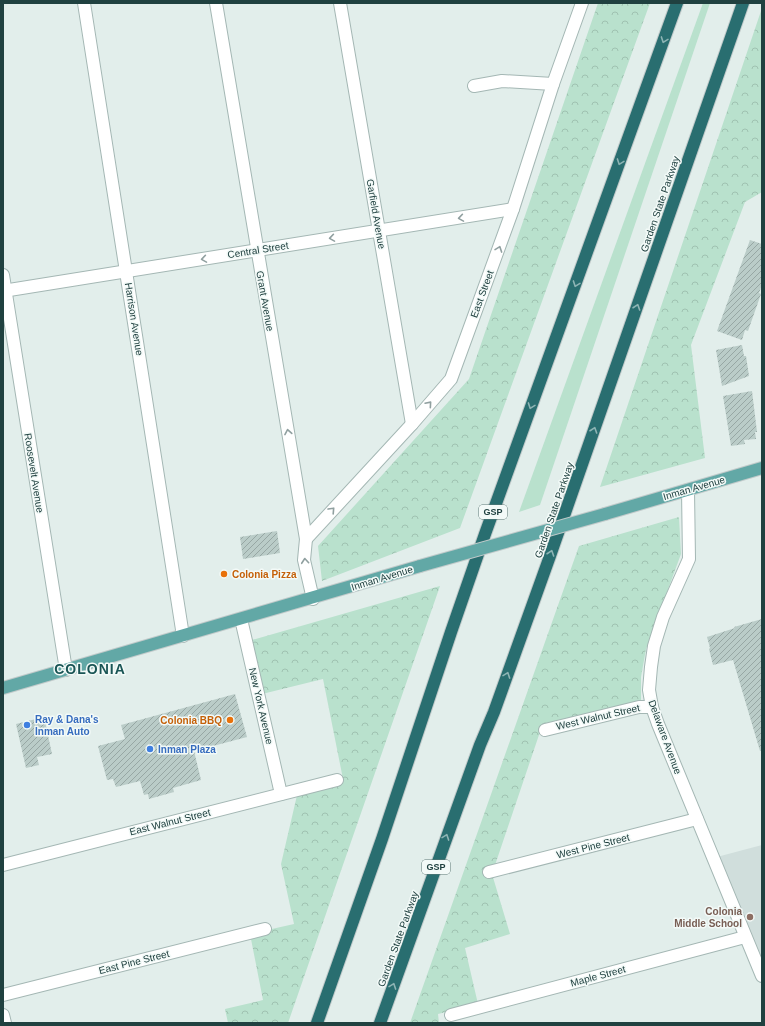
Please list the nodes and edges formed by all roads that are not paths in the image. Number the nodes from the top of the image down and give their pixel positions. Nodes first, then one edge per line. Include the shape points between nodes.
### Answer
1 (84, 3) edge
2 (216, 3) edge
3 (340, 3) edge
4 (582, 3) edge
5 (677, 3) edge
6 (743, 3) edge
7 (553, 84) junction
8 (474, 86) dead end
9 (513, 209) junction
10 (379, 231) junction
11 (257, 250) junction
12 (126, 271) junction
13 (3, 275) edge
14 (4, 291) edge
15 (412, 424) junction
16 (762, 468) edge
17 (688, 490) junction
18 (306, 539) junction
19 (313, 599) junction
20 (241, 619) junction
21 (183, 636) junction
22 (66, 670) junction
23 (3, 688) edge
24 (652, 707) junction
25 (545, 730) dead end
26 (337, 780) dead end
27 (281, 794) junction
28 (697, 819) junction
29 (3, 865) edge
30 (489, 872) dead end
31 (265, 929) dead end
32 (745, 937) junction
33 (762, 976) edge
34 (3, 995) edge
35 (3, 1015) edge
36 (452, 1015) dead end
37 (5, 1023) edge
38 (317, 1023) edge
39 (380, 1023) edge

1 - 12 street, Harrison Avenue
2 - 11 street, Grant Avenue
3 - 10 street, Garfield Avenue
4 - 7 street, East Street
5 -> 38 highway, GSP via 475,564
39 -> 6 highway, Garden State Parkway / GSP via 550,556
7 - 8 street via 502,81
7 - 9 street, East Street
9 -> 10 street, Central Street
15 -> 9 street, East Street via 451,379
10 -> 11 street, Central Street
10 - 15 street, Garfield Avenue
11 -> 12 street, Central Street
18 -> 11 street, Grant Avenue
12 - 14 street, Central Street
12 - 21 street, Harrison Avenue
13 - 14 street, Roosevelt Avenue
14 - 22 street, Roosevelt Avenue
18 -> 15 street, East Street
16 - 17 main road, Inman Avenue
17 - 19 main road, Inman Avenue, bridge
17 - 24 street, Delaware Avenue via 689,559 663,617 654,646 649,690
19 -> 18 street, Grant Avenue via 304,560
19 - 20 main road, Inman Avenue
20 - 21 main road, Inman Avenue
20 - 27 street, New York Avenue
21 - 22 main road, Inman Avenue
22 - 23 main road, Inman Avenue
24 - 25 street, West Walnut Street via 639,707
24 - 28 street, Delaware Avenue
26 - 27 street, East Walnut Street
27 - 29 street, East Walnut Street
28 - 30 street, West Pine Street
28 - 32 street, Delaware Avenue
31 - 34 street, East Pine Street
32 - 33 street, Delaware Avenue
32 - 36 street, Maple Street
35 - 37 street

